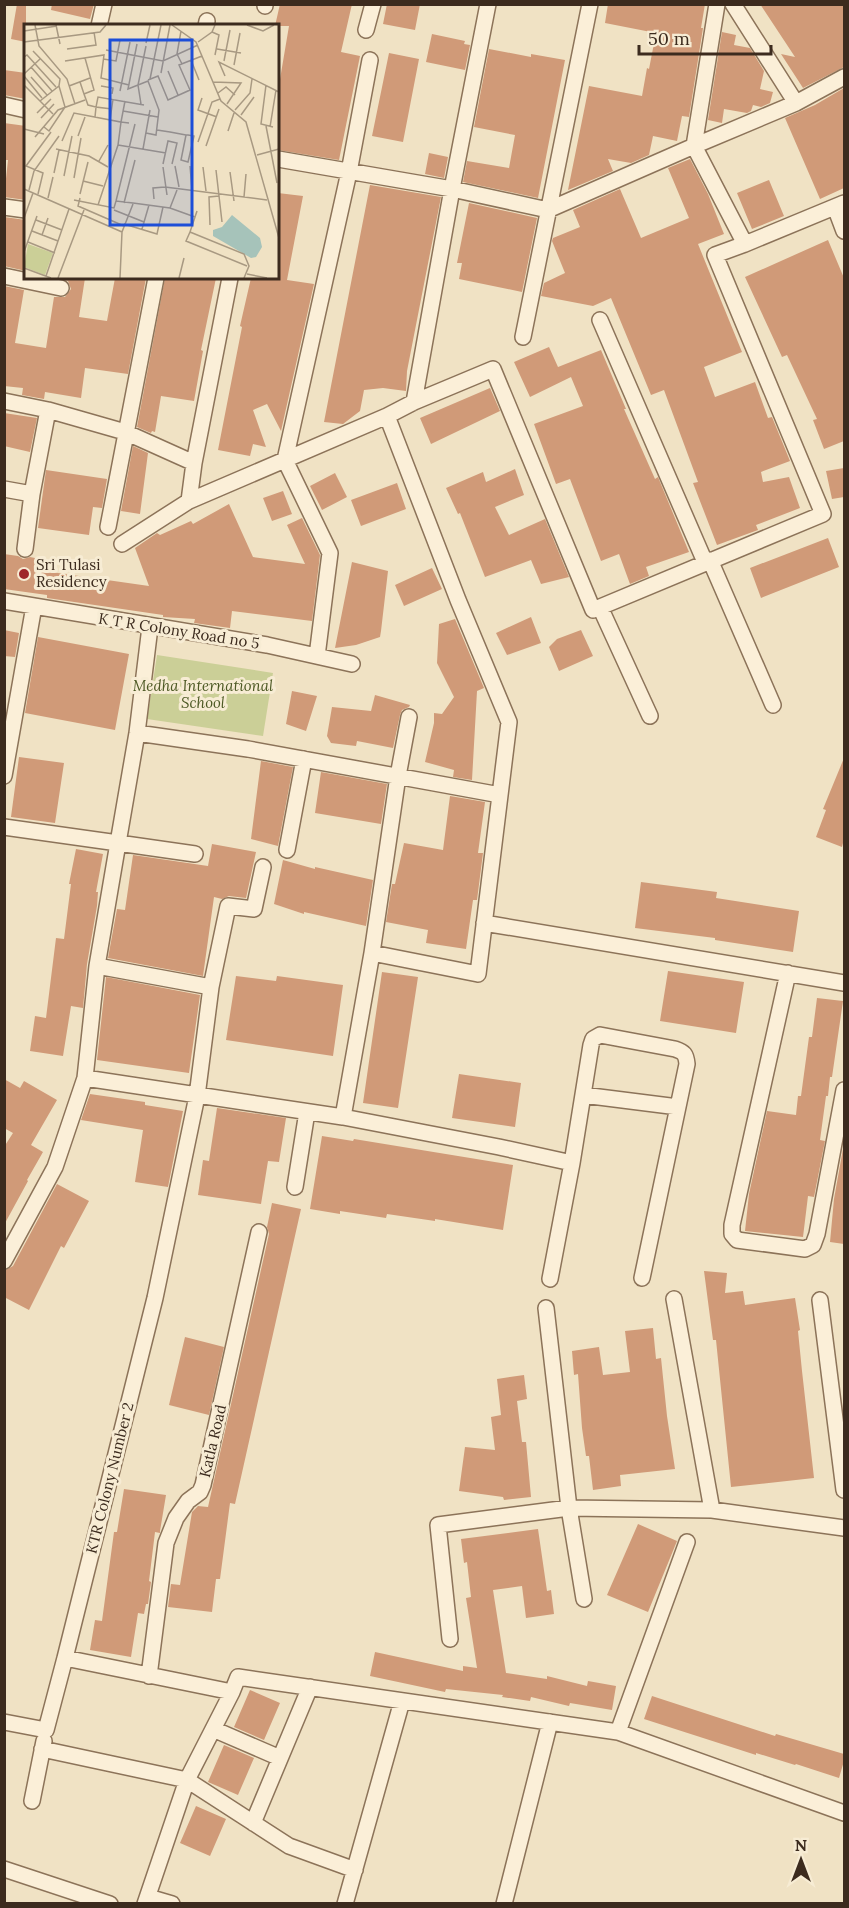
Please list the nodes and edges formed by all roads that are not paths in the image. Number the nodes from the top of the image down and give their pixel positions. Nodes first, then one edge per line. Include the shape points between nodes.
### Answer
1 (104, 4) edge
2 (373, 4) edge
3 (488, 4) edge
4 (590, 4) edge
5 (717, 4) edge
6 (733, 4) edge
7 (99, 24) edge
8 (366, 30) dead end
9 (370, 60) dead end
10 (844, 77) edge
11 (796, 103) junction
12 (4, 105) edge
13 (24, 110) edge
14 (694, 146) junction
15 (279, 159) edge
16 (349, 172) junction
17 (452, 189) junction
18 (840, 205) edge
19 (4, 207) edge
20 (24, 210) edge
21 (548, 210) junction
22 (844, 231) edge
23 (745, 244) junction
24 (4, 276) edge
25 (156, 279) edge
26 (230, 279) edge
27 (61, 288) dead end
28 (600, 320) dead end
29 (523, 337) dead end
30 (4, 401) edge
31 (414, 402) junction
32 (48, 410) junction
33 (387, 416) junction
34 (125, 432) junction
35 (285, 460) junction
36 (194, 463) junction
37 (4, 489) edge
38 (32, 494) junction
39 (189, 501) junction
40 (108, 527) dead end
41 (122, 544) dead end
42 (25, 549) dead end
43 (707, 561) junction
44 (4, 601) edge
45 (34, 606) junction
46 (600, 607) junction
47 (150, 627) junction
48 (316, 656) junction
49 (352, 664) dead end
50 (773, 705) dead end
51 (10, 707) edge
52 (650, 716) dead end
53 (409, 717) dead end
54 (137, 733) junction
55 (304, 759) junction
56 (4, 776) edge
57 (398, 776) junction
58 (500, 795) junction
59 (4, 827) edge
60 (118, 843) junction
61 (287, 850) dead end
62 (195, 854) dead end
63 (263, 867) dead end
64 (484, 923) junction
65 (372, 953) junction
66 (97, 966) junction
67 (788, 973) junction
68 (844, 983) edge
69 (211, 987) junction
70 (85, 1078) junction
71 (844, 1089) edge
72 (583, 1095) junction
73 (197, 1096) junction
74 (678, 1107) junction
75 (307, 1112) junction
76 (343, 1117) junction
77 (572, 1163) junction
78 (295, 1187) dead end
79 (259, 1232) dead end
80 (4, 1261) edge
81 (642, 1278) dead end
82 (550, 1279) dead end
83 (674, 1299) dead end
84 (820, 1300) dead end
85 (546, 1308) dead end
86 (844, 1490) edge
87 (569, 1508) junction
88 (712, 1510) junction
89 (844, 1528) edge
90 (687, 1542) dead end
91 (584, 1599) dead end
92 (450, 1639) dead end
93 (65, 1658) junction
94 (149, 1676) junction
95 (310, 1687) junction
96 (232, 1692) junction
97 (402, 1701) junction
98 (4, 1722) edge
99 (550, 1722) junction
100 (213, 1729) junction
101 (46, 1730) junction
102 (618, 1732) junction
103 (42, 1749) junction
104 (280, 1758) junction
105 (187, 1780) junction
106 (32, 1801) dead end
107 (844, 1813) edge
108 (253, 1823) junction
109 (4, 1869) edge
110 (355, 1870) junction
111 (146, 1900) edge
112 (110, 1904) edge
113 (172, 1904) edge
114 (345, 1904) edge
115 (504, 1904) edge

1 - 7 street
2 - 8 street
3 - 17 street
4 - 21 street
5 - 14 street
6 - 11 street
9 - 16 street
10 - 11 street
11 - 14 street
12 - 13 street
14 - 21 street
14 - 23 street
15 - 16 street
16 - 17 street
16 - 35 street
17 - 21 street
17 - 31 street
18 - 22 street
18 - 23 street
19 - 20 street
21 - 29 street
23 - 43 street via 715,255 823,514
24 - 27 street
25 - 34 street
26 - 36 street
28 - 43 street
30 - 32 street
31 - 33 street
31 - 46 street via 494,369 593,610
32 - 34 street
32 - 38 street
33 - 35 street
33 - 58 street via 508,722
34 - 36 street
34 - 40 street
35 - 39 street
35 - 48 street via 330,554
36 - 39 street
37 - 38 street
38 - 42 street
39 - 41 street
43 - 46 street
43 - 50 street
44 - 45 street, K T R Colony Road no 5
45 - 47 street, K T R Colony Road no 5
45 - 51 street
46 - 52 street
47 - 48 street, K T R Colony Road no 5
47 - 54 street
48 - 49 street, K T R Colony Road no 5
51 - 56 street
53 - 57 street
54 - 55 street
54 - 60 street
55 - 57 street
55 - 61 street
57 - 58 street
57 - 65 street
58 - 64 street
59 - 60 street
60 - 62 street
60 - 66 street
63 - 69 street, KTR Colony Number 2 via 254,909 228,906
64 - 65 street via 478,974
64 - 67 street
65 - 76 street
66 - 69 street
66 - 70 street
67 - 68 street
67 - 71 street via 732,1225 737,1240 805,1249 813,1245
69 - 73 street, KTR Colony Number 2
70 - 73 street
70 - 80 street via 55,1167
72 - 74 street
72 - 74 street via 592,1039 600,1035 684,1052 687,1064
72 - 77 street
73 - 75 street
73 - 93 street, KTR Colony Number 2 via 155,1298
74 - 81 street
75 - 76 street
75 - 78 street
76 - 77 street
77 - 82 street
79 - 94 street, Katla Road via 203,1485 176,1518 166,1543
83 - 88 street
84 - 86 street
85 - 87 street
87 - 88 street
87 - 91 street
87 - 92 street via 438,1525
88 - 89 street
90 - 102 street
93 - 94 street
93 - 101 street, KTR Colony Number 2
94 - 96 street
95 - 96 street via 237,1677
95 - 97 street
95 - 104 street
96 - 100 street
97 - 99 street
97 - 110 street
98 - 101 street
99 - 102 street
99 - 115 street
100 - 104 street
100 - 105 street
101 - 103 street, KTR Colony Number 2
102 - 107 street
103 - 105 street
103 - 106 street, KTR Colony Number 2
104 - 108 street
105 - 108 street
105 - 111 street
108 - 110 street via 289,1846
109 - 112 street
110 - 114 street
111 - 113 street

